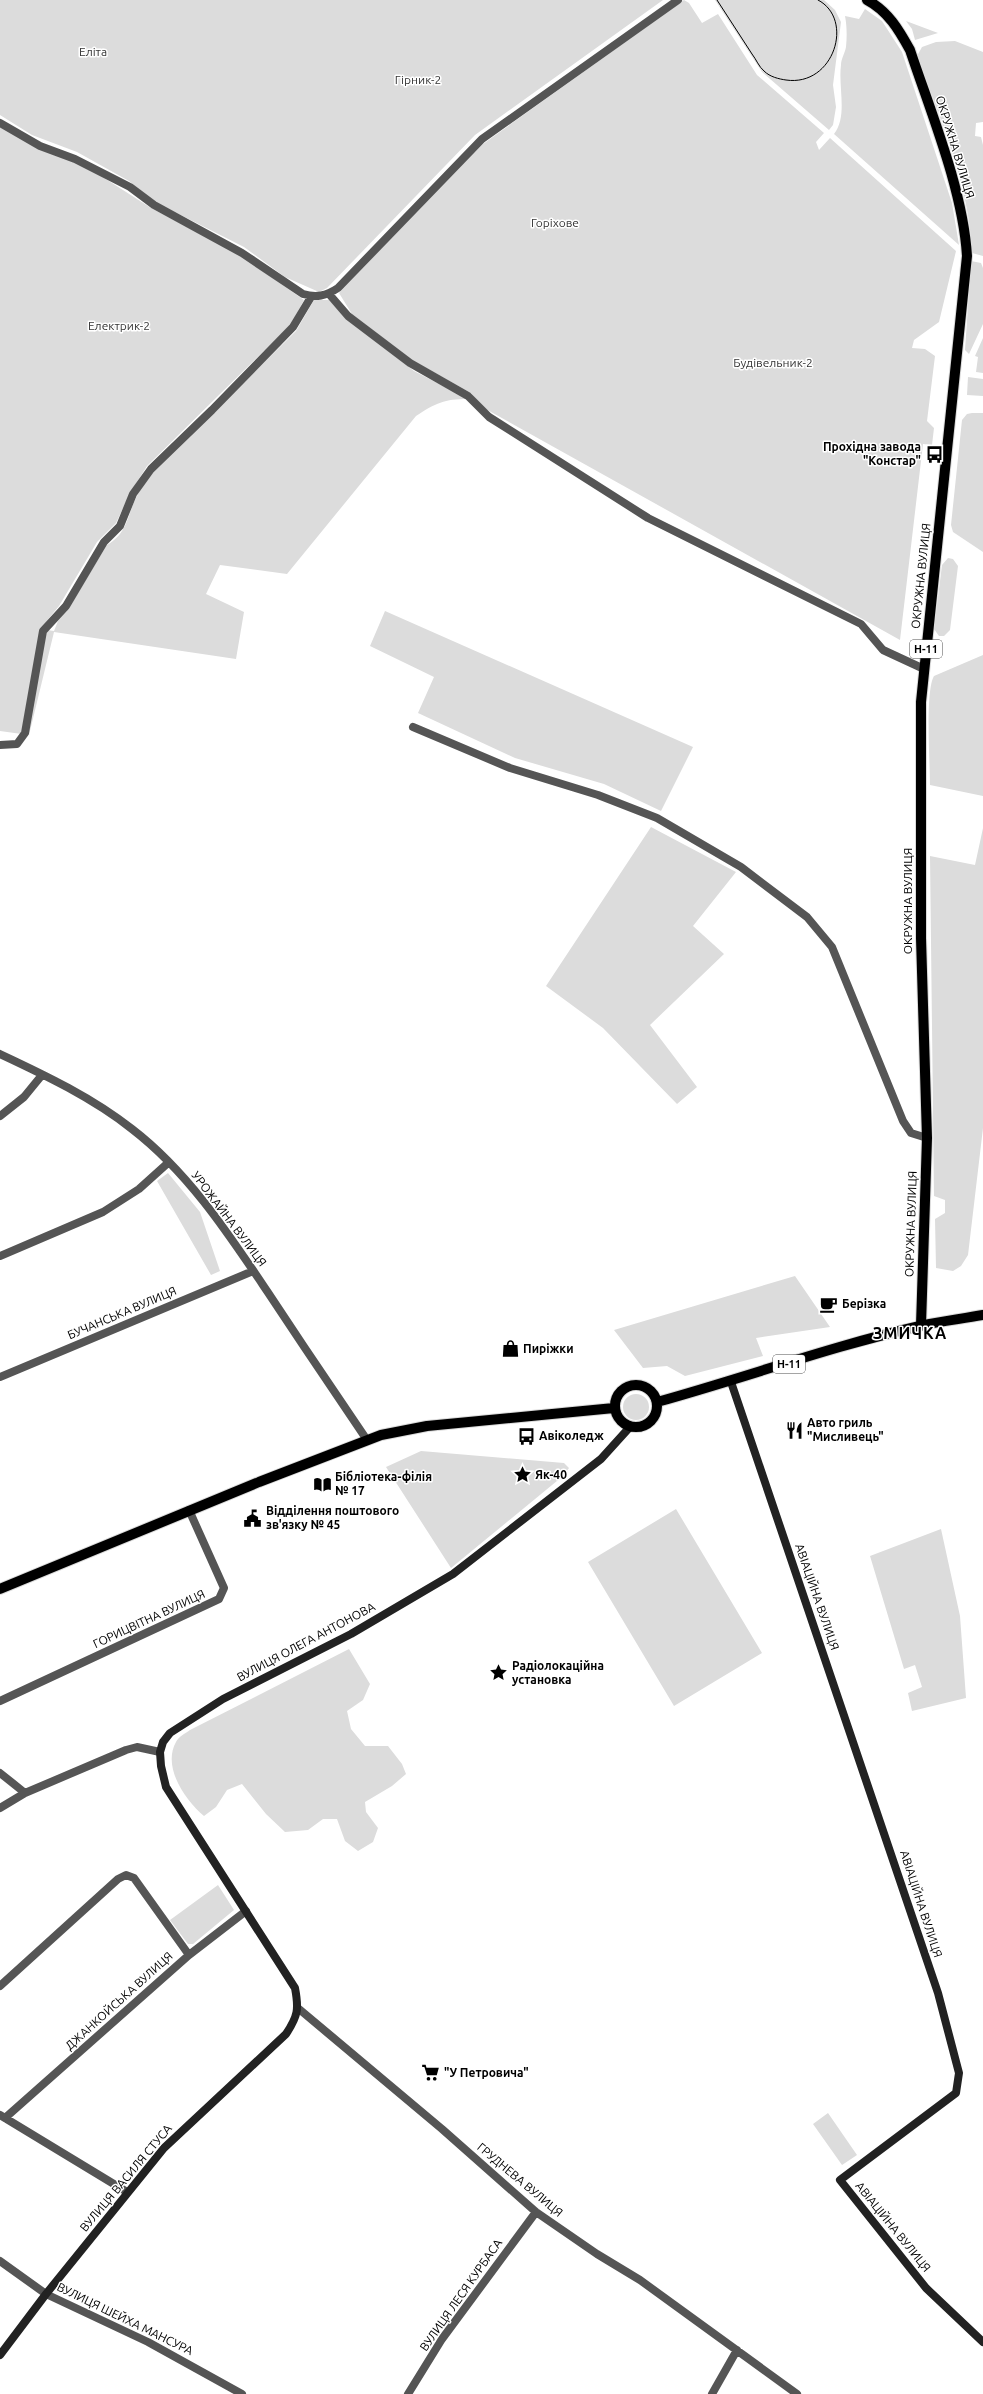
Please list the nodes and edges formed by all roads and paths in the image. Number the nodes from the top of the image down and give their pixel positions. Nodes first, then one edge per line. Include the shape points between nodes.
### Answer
1 (678, 0) edge
2 (867, 0) edge
3 (0, 123) edge
4 (329, 294) junction
5 (311, 297) junction
6 (924, 669) junction
7 (413, 728) dead end
8 (0, 745) edge
9 (0, 1054) edge
10 (42, 1075) junction
11 (0, 1116) edge
12 (927, 1138) junction
13 (169, 1162) junction
14 (0, 1256) edge
15 (253, 1271) junction
16 (983, 1315) edge
17 (921, 1325) junction
18 (0, 1377) edge
19 (731, 1382) junction
20 (657, 1402) junction
21 (614, 1408) junction
22 (629, 1428) junction
23 (366, 1440) junction
24 (189, 1510) junction
25 (0, 1589) edge
26 (0, 1701) edge
27 (160, 1752) junction
28 (0, 1773) edge
29 (25, 1793) junction
30 (0, 1808) edge
31 (246, 1912) junction
32 (189, 1955) junction
33 (0, 1986) edge
34 (299, 2008) junction
35 (3, 2117) edge
36 (127, 2192) junction
37 (536, 2212) junction
38 (0, 2262) edge
39 (46, 2294) junction
40 (983, 2342) edge
41 (737, 2350) junction
42 (0, 2355) edge
43 (242, 2394) edge
44 (408, 2394) edge
45 (712, 2394) edge
46 (797, 2394) edge

1 - 4 street via 482,139 338,288
2 - 6 main road, ОКРУЖНА ВУЛИЦЯ / Н-11 via 889,17 910,50 959,201 966,231 967,256 959,350
3 - 5 street via 40,146 75,159 130,187 154,205 242,252 288,285
4 - 5 street
4 - 6 street via 348,316 410,363 468,396 488,417 642,514 749,570 861,624 883,650
5 - 8 street via 293,327 151,469 138,488 120,526 104,542 66,606 43,631 25,733 22,740 13,746
6 - 12 main road, ОКРУЖНА ВУЛИЦЯ / Н-11 via 921,702 921,938
7 - 12 street via 510,768 598,795 657,818 742,867 807,917 832,947 903,1121 911,1133
9 - 10 street, УРОЖАЙНА ВУЛИЦЯ
10 - 11 street via 24,1097
10 - 13 street, УРОЖАЙНА ВУЛИЦЯ via 131,1128
12 - 17 main road, ОКРУЖНА ВУЛИЦЯ / Н-11
13 - 14 street via 139,1189 103,1212
13 - 15 street, УРОЖАЙНА ВУЛИЦЯ via 202,1199
15 - 18 street, БУЧАНСЬКА ВУЛИЦЯ
15 - 23 street, УРОЖАЙНА ВУЛИЦЯ
16 - 17 main road
17 - 19 main road, Н-11
19 - 20 main road, Н-11
19 - 40 main road, АВІАЦІЙНА ВУЛИЦЯ via 938,1993 960,2073 956,2093 840,2180 926,2288
20 - 21 main road via 652,1392 643,1386 632,1385 622,1389 616,1398
20 - 22 main road via 656,1413 650,1423 639,1428
21 - 22 main road via 618,1419
21 - 23 main road via 427,1426 381,1434
22 - 27 main road, ВУЛИЦЯ ОЛЕГА АНТОНОВА via 601,1459 453,1574 351,1634 223,1699 186,1721 170,1733 163,1742
23 - 24 main road
24 - 25 main road
24 - 26 street, ГОРИЦВІТНА ВУЛИЦЯ via 224,1588 219,1599
27 - 29 street via 137,1747 126,1750
27 - 31 main road via 166,1787
28 - 29 street
29 - 30 street
31 - 32 street
31 - 34 main road via 295,1988
32 - 33 street, ДЖАНКОЙСЬКА ВУЛИЦЯ via 134,1878 126,1875 118,1879
32 - 35 street, ДЖАНКОЙСЬКА ВУЛИЦЯ
34 - 36 main road, ВУЛИЦЯ ВАСИЛЯ СТУСА via 295,2021 286,2034 169,2143
34 - 37 street, ГРУДНЕВА ВУЛИЦЯ via 442,2128
35 - 36 street, ДЖАНКОЙСЬКА ВУЛИЦЯ
36 - 39 main road, ВУЛИЦЯ ВАСИЛЯ СТУСА
37 - 41 street, ГРУДНЕВА ВУЛИЦЯ via 640,2280
37 - 44 street, ВУЛИЦЯ ЛЕСЯ КУРБАСА via 442,2340
38 - 39 street, ВУЛИЦЯ ШЕЙХА МАНСУРА
39 - 42 main road, ВУЛИЦЯ ВАСИЛЯ СТУСА
39 - 43 street, ВУЛИЦЯ ШЕЙХА МАНСУРА via 148,2342
41 - 45 street
41 - 46 street, ГРУДНЕВА ВУЛИЦЯ

